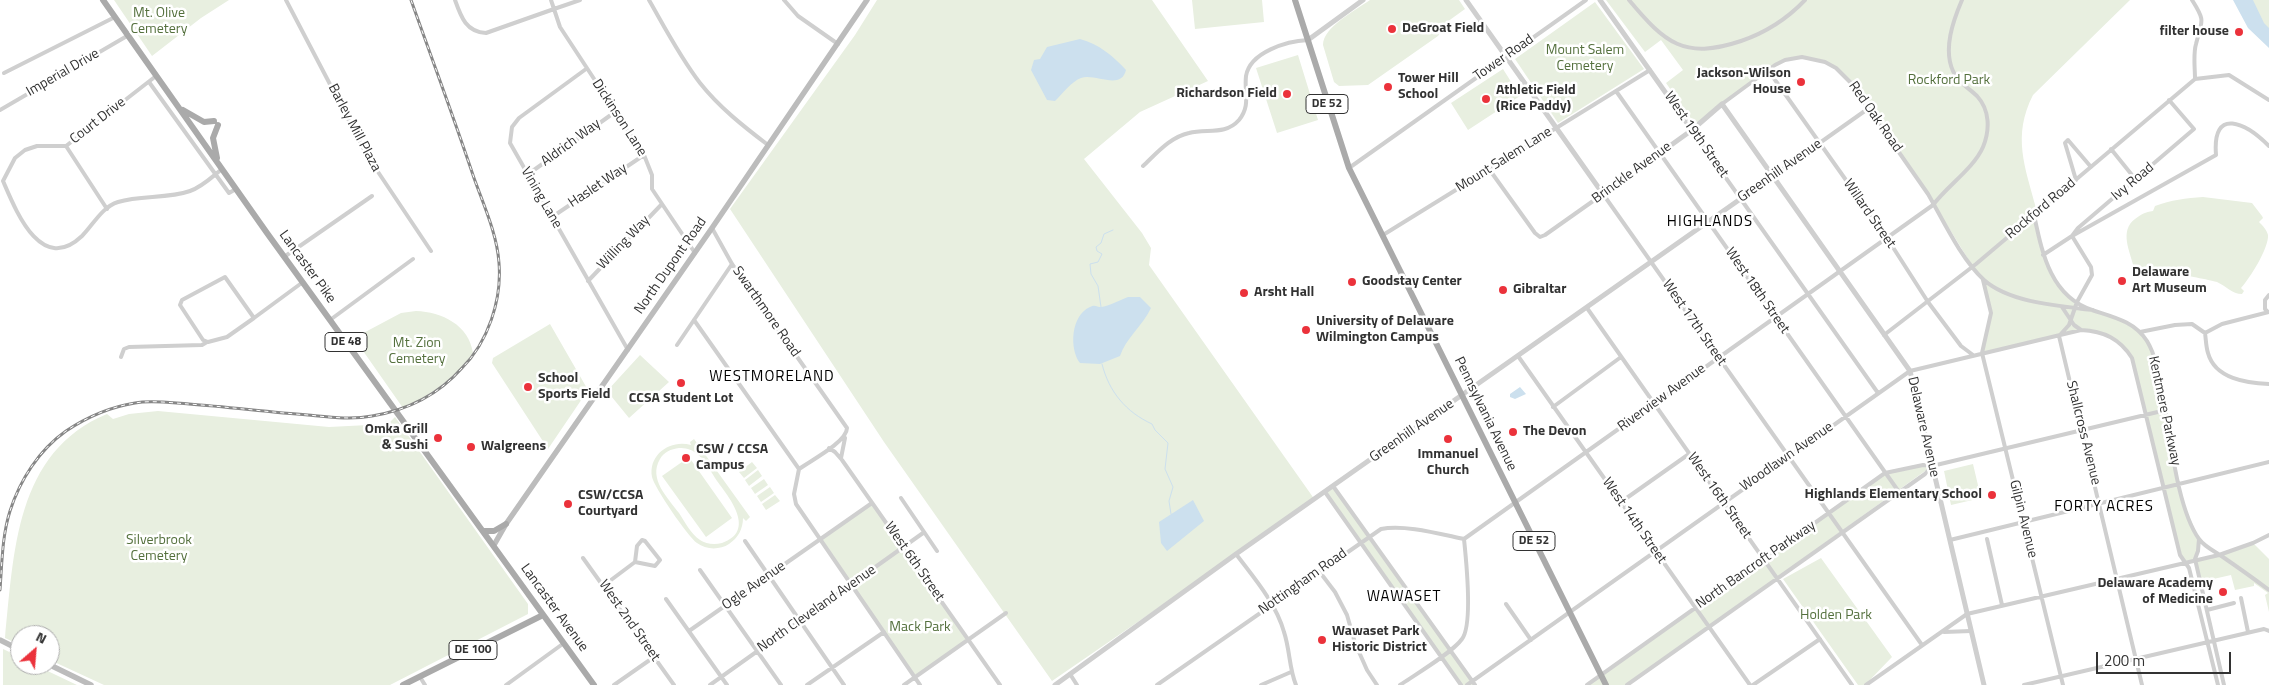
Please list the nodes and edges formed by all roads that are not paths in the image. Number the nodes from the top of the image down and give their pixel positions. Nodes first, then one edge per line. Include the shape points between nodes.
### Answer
1 (103, 0) edge
2 (286, 0) edge
3 (455, 0) edge
4 (550, 0) edge
5 (580, 0) edge
6 (649, 0) edge
7 (784, 0) edge
8 (867, 0) edge
9 (1296, 0) edge
10 (1363, 0) edge
11 (1466, 0) edge
12 (1586, 0) edge
13 (1600, 0) edge
14 (1630, 0) edge
15 (1806, 0) edge
16 (1962, 0) edge
17 (2192, 0) edge
18 (554, 9) junction
19 (115, 17) junction
20 (127, 36) junction
21 (1308, 40) junction
22 (839, 44) junction
23 (1506, 56) junction
24 (586, 69) junction
25 (1650, 70) junction
26 (1768, 70) junction
27 (4, 73) dead end
28 (156, 76) junction
29 (2195, 79) junction
30 (149, 82) junction
31 (1616, 91) junction
32 (2170, 100) junction
33 (2269, 100) edge
34 (1722, 104) junction
35 (178, 106) junction
36 (1869, 108) junction
37 (0, 110) edge
38 (615, 112) junction
39 (1556, 128) junction
40 (1692, 130) junction
41 (1819, 144) junction
42 (768, 145) junction
43 (66, 146) junction
44 (2269, 146) edge
45 (2110, 150) junction
46 (1660, 153) junction
47 (644, 154) junction
48 (218, 162) junction
49 (1143, 166) dead end
50 (2091, 166) junction
51 (222, 168) junction
52 (1349, 168) junction
53 (1489, 169) junction
54 (215, 174) junction
55 (527, 175) junction
56 (1773, 176) junction
57 (2076, 180) junction
58 (2136, 180) junction
59 (236, 189) junction
60 (1603, 194) junction
61 (372, 196) dead end
62 (1741, 198) junction
63 (661, 205) junction
64 (1933, 205) junction
65 (107, 209) junction
66 (2034, 215) junction
67 (552, 217) junction
68 (1708, 222) junction
69 (712, 228) junction
70 (1383, 235) junction
71 (2072, 236) junction
72 (1887, 238) junction
73 (431, 251) dead end
74 (695, 253) junction
75 (2043, 255) junction
76 (284, 257) junction
77 (413, 259) dead end
78 (1651, 262) junction
79 (732, 264) junction
80 (1973, 267) junction
81 (1840, 271) junction
82 (1982, 278) junction
83 (588, 281) junction
84 (302, 282) junction
85 (1807, 294) junction
86 (2269, 295) edge
87 (1928, 302) junction
88 (2077, 302) junction
89 (2062, 307) junction
90 (1586, 308) junction
91 (2074, 308) junction
92 (2093, 310) junction
93 (2268, 312) edge
94 (1775, 317) junction
95 (254, 318) junction
96 (330, 320) junction
97 (694, 320) junction
98 (2071, 320) junction
99 (2082, 330) junction
100 (2140, 332) junction
101 (2205, 333) junction
102 (1884, 335) junction
103 (2059, 336) junction
104 (208, 342) junction
105 (677, 345) dead end
106 (628, 350) junction
107 (1982, 353) junction
108 (1973, 355) junction
109 (1518, 356) junction
110 (121, 357) dead end
111 (1621, 357) junction
112 (1718, 357) junction
113 (2134, 364) joint
114 (1910, 371) junction
115 (2269, 384) edge
116 (1878, 393) junction
117 (1462, 396) junction
118 (1654, 403) junction
119 (1553, 406) junction
120 (2166, 410) junction
121 (2146, 415) junction
122 (1845, 416) junction
123 (2081, 430) junction
124 (846, 436) junction
125 (829, 448) junction
126 (2005, 448) junction
127 (1585, 452) junction
128 (1689, 454) junction
129 (1789, 456) junction
130 (842, 460) junction
131 (2269, 462) edge
132 (1932, 466) junction
133 (799, 469) junction
134 (1885, 473) junction
135 (2179, 484) junction
136 (1333, 486) junction
137 (2164, 488) junction
138 (1325, 492) junction
139 (1899, 492) junction
140 (901, 498) dead end
141 (1515, 502) junction
142 (1621, 502) junction
143 (1724, 502) junction
144 (872, 503) junction
145 (2100, 504) junction
146 (1829, 513) junction
147 (2024, 523) junction
148 (506, 524) junction
149 (484, 531) junction
150 (1842, 532) junction
151 (923, 533) junction
152 (2269, 534) edge
153 (1369, 536) junction
154 (1464, 539) junction
155 (1987, 539) dead end
156 (2199, 539) junction
157 (745, 540) dead end
158 (819, 540) junction
159 (1950, 540) junction
160 (1360, 542) junction
161 (494, 545) junction
162 (903, 548) junction
163 (937, 551) dead end
164 (1655, 551) junction
165 (1236, 554) junction
166 (2219, 555) junction
167 (583, 558) dead end
168 (1764, 559) junction
169 (2195, 559) junction
170 (635, 562) junction
171 (2184, 562) junction
172 (700, 570) dead end
173 (1319, 571) junction
174 (769, 575) junction
175 (1777, 578) junction
176 (2117, 578) junction
177 (852, 584) junction
178 (603, 586) junction
179 (2269, 590) edge
180 (2042, 596) junction
181 (2241, 598) dead end
182 (666, 599) dead end
183 (2234, 603) dead end
184 (1272, 604) junction
185 (1506, 604) dead end
186 (2002, 605) junction
187 (725, 606) junction
188 (1696, 608) junction
189 (2207, 610) junction
190 (1570, 612) junction
191 (1006, 613) dead end
192 (1967, 614) junction
193 (543, 615) junction
194 (800, 621) junction
195 (1709, 627) junction
196 (2268, 630) edge
197 (689, 631) junction
198 (1972, 631) junction
199 (884, 632) junction
200 (2248, 632) junction
201 (1939, 633) junction
202 (1820, 638) junction
203 (1531, 640) junction
204 (2214, 640) junction
205 (969, 641) junction
206 (2208, 642) junction
207 (564, 643) junction
208 (1922, 645) junction
209 (1450, 650) junction
210 (757, 651) junction
211 (1441, 656) junction
212 (654, 657) junction
213 (2135, 659) junction
214 (832, 667) junction
215 (60, 670) edge
216 (1291, 672) junction
217 (1070, 674) junction
218 (1601, 675) junction
219 (2061, 676) junction
220 (420, 677) junction
221 (721, 677) junction
222 (915, 677) junction
223 (1474, 683) edge
224 (90, 685) edge
225 (404, 685) edge
226 (425, 685) edge
227 (506, 685) edge
228 (594, 685) edge
229 (614, 685) edge
230 (674, 685) edge
231 (710, 685) edge
232 (727, 685) edge
233 (781, 685) edge
234 (807, 685) edge
235 (844, 685) edge
236 (904, 685) edge
237 (920, 685) edge
238 (1000, 685) edge
239 (1055, 685) edge
240 (1077, 685) edge
241 (1157, 685) edge
242 (1261, 685) edge
243 (1296, 685) edge
244 (1377, 685) edge
245 (1400, 685) edge
246 (1461, 685) edge
247 (1467, 685) edge
248 (1587, 685) edge
249 (1606, 685) edge
250 (1626, 685) edge
251 (1752, 685) edge
252 (1852, 685) edge
253 (1866, 685) edge
254 (1984, 685) edge
255 (2024, 685) edge
256 (2063, 685) edge
257 (2142, 685) edge
258 (2218, 685) edge
259 (2224, 685) edge

1 - 19 main road, Lancaster Pike / DE 48
2 - 73 street, Barley Mill Plaza via 368,157
3 - 18 street via 464,21 482,33 495,32
4 - 18 street, Dickinson Lane
5 - 18 street
6 - 42 street via 700,83 735,120
7 - 22 street via 798,16
8 - 22 main road, North Dupont Road
9 - 21 main road, DE 52
10 - 21 street
11 - 23 street, West 17th Street
12 - 23 street, Tower Road
13 - 25 street, West 19th Street
14 - 15 street via 1651,26 1665,37 1683,46 1703,50 1759,34
16 - 64 street, Riverview Avenue via 1952,29 1950,59 1957,78 1983,105 1988,122 1987,134 1978,156
17 - 29 street via 2203,25 2196,45
18 - 24 street, Dickinson Lane
19 - 20 main road, Lancaster Pike / DE 48
19 - 27 street
20 - 28 main road, Lancaster Pike / DE 48
20 - 37 street, Imperial Drive
21 - 49 street via 1291,43 1256,58 1246,75 1246,106 1238,121 1218,131 1189,132 1175,138
21 - 52 main road, Pennsylvania Avenue / DE 52
22 - 42 main road, North Dupont Road
23 - 39 street, West 17th Street
23 - 52 street, Tower Road
24 - 38 street, Dickinson Lane
24 - 55 street, Vining Lane via 519,118 512,127 511,146
25 - 31 street, Mount Salem Lane
25 - 40 street, West 19th Street
26 - 34 street, Red Oak Road
26 - 36 street, Red Oak Road via 1780,62 1796,58 1825,62 1847,77
26 - 41 street, Willard Street
28 - 30 street, Court Drive
28 - 35 main road, Lancaster Pike / DE 48
29 - 32 street, Rockford Road
29 - 33 street via 2229,74
30 - 43 street, Court Drive
30 - 54 street
31 - 39 street, Mount Salem Lane
31 - 46 street, West 18th Street
32 - 45 street, Rockford Road
32 - 58 street, Ivy Road via 2194,129
34 - 40 street, Brinckle Avenue
34 - 56 street, Delaware Avenue
35 - 48 main road, Lancaster Pike / DE 48
35 - 48 main road via 196,119 216,123 213,138
36 - 41 street, Greenhill Avenue
36 - 64 street, Red Oak Road
38 - 47 street, Dickinson Lane
38 - 55 street, Aldrich Way
39 - 53 street, Mount Salem Lane
39 - 60 street, West 17th Street
40 - 46 street, Brinckle Avenue
40 - 62 street, West 19th Street
41 - 56 street, Greenhill Avenue
41 - 72 street, Willard Street
42 - 69 main road, North Dupont Road
43 - 65 street
43 - 65 street, Court Drive via 37,146 25,150 15,158 3,181 29,231 47,247 71,244
44 - 71 street via 2252,130 2234,124 2220,127 2216,136 2216,155
45 - 50 street, Rockford Road
45 - 58 street
46 - 60 street, Brinckle Avenue
46 - 68 street, West 18th Street
47 - 63 street, Dickinson Lane via 652,174 652,190
47 - 67 street, Haslet Way
48 - 51 main road, Lancaster Pike / DE 48
50 - 57 street, Rockford Road
50 - 57 street via 2068,140 2065,144
51 - 54 street, Court Drive
51 - 59 main road, Lancaster Pike / DE 48
52 - 70 main road, Pennsylvania Avenue / DE 52
53 - 60 street, Brinckle Avenue via 1540,237
53 - 70 street, Mount Salem Lane
54 - 59 street via 229,193
54 - 65 street, Court Drive via 190,191 117,202
55 - 67 street, Vining Lane
56 - 62 street, Greenhill Avenue
56 - 81 street, Delaware Avenue
57 - 66 street, Rockford Road
58 - 71 street, Ivy Road
59 - 76 main road, Lancaster Pike / DE 48
60 - 78 street, West 17th Street
61 - 76 street
62 - 68 street, Greenhill Avenue
62 - 85 street, West 19th Street
63 - 74 street, Dickinson Lane
63 - 83 street, Willing Way
64 - 72 street, Riverview Avenue
64 - 80 street, Red Oak Road
66 - 75 street, Kentmere Parkway
66 - 80 street, Rockford Road
67 - 83 street, Vining Lane
68 - 78 street, Greenhill Avenue
68 - 94 street, West 18th Street
69 - 74 main road, North Dupont Road
69 - 79 street, Swarthmore Road
70 - 117 main road, Pennsylvania Avenue / DE 52
71 - 75 street
71 - 88 street via 2092,274
72 - 81 street, Riverview Avenue
72 - 87 street, Willard Street
74 - 106 main road, North Dupont Road
75 - 88 street, Kentmere Parkway via 2056,281
76 - 84 main road, Lancaster Pike / DE 48
77 - 96 street
78 - 90 street, Greenhill Avenue
78 - 112 street, West 17th Street
79 - 97 street
79 - 124 street, Swarthmore Road via 840,417 847,428
80 - 82 street, Red Oak Road
80 - 87 street, Rockford Road
81 - 85 street, Riverview Avenue
81 - 102 street, Delaware Avenue
82 - 89 street, Red Oak Road via 2017,296
82 - 107 street, Red Oak Road via 1991,313
83 - 106 street, Vining Lane
84 - 95 street
84 - 96 main road, Lancaster Pike / DE 48
85 - 94 street, Riverview Avenue
85 - 116 street, West 19th Street
86 - 93 street via 2265,300
87 - 102 street, Rockford Road
87 - 108 street, Willard Street via 1961,346
88 - 91 street
88 - 92 street, Kentmere Parkway
89 - 91 street, Red Oak Road
89 - 98 street
90 - 109 street, Greenhill Avenue
90 - 111 street, West 16th Street
91 - 92 street, Red Oak Road
91 - 98 street
92 - 100 street, Kentmere Parkway via 2123,320
93 - 101 street via 2222,324
94 - 112 street, Riverview Avenue
94 - 122 street, West 18th Street
95 - 104 street via 227,337
95 - 104 street via 225,277 204,287 182,300 180,305 203,340
96 - 149 main road, Lancaster Pike / DE 48
97 - 105 street
97 - 133 street
98 - 99 street
98 - 103 street
99 - 103 street, Woodlawn Avenue
99 - 113 street, Woodlawn Avenue via 2100,332 2115,339 2125,348
100 - 101 street via 2192,324
100 - 120 street, Kentmere Parkway via 2153,353
101 - 115 street via 2208,356 2228,376 2245,382
102 - 114 street, Delaware Avenue
103 - 107 street, Woodlawn Avenue
103 - 123 street, Shallcross Avenue
104 - 110 street via 202,345 129,347 124,349
106 - 148 main road, North Dupont Road
107 - 108 street, Woodlawn Avenue
107 - 126 street, Gilpin Avenue
108 - 114 street, Woodlawn Avenue
109 - 117 street, Greenhill Avenue
109 - 119 street, West 14th Street
111 - 118 street, West 16th Street
111 - 119 street
112 - 118 street, Riverview Avenue
112 - 129 street, West 17th Street
113 - 121 street, Kentmere Parkway
114 - 116 street, Woodlawn Avenue
114 - 132 street, Delaware Avenue
116 - 122 street, Woodlawn Avenue
117 - 136 street, Greenhill Avenue
117 - 141 main road, Pennsylvania Avenue / DE 52
118 - 127 street, Riverview Avenue
118 - 128 street, West 16th Street
119 - 127 street, West 14th Street
120 - 121 street, North Bancroft Parkway
120 - 135 street, Kentmere Parkway
121 - 123 street, North Bancroft Parkway
121 - 137 street, Kentmere Parkway
122 - 129 street, Woodlawn Avenue
122 - 134 street, West 18th Street
123 - 126 street, North Bancroft Parkway
123 - 145 street, Shallcross Avenue
124 - 125 street
124 - 130 street via 841,449
125 - 130 street, West 6th Street
125 - 133 street
126 - 132 street, North Bancroft Parkway
126 - 147 street, Gilpin Avenue
127 - 141 street, Riverview Avenue
127 - 142 street, West 14th Street
128 - 142 street
128 - 143 street, West 16th Street
129 - 143 street, Woodlawn Avenue
129 - 146 street, West 17th Street
130 - 144 street, West 6th Street
131 - 135 street
132 - 134 street, North Bancroft Parkway
132 - 139 street, North Bancroft Parkway
132 - 159 street, Delaware Avenue
133 - 158 street via 794,494 796,504
134 - 139 street, West 18th Street
134 - 146 street, North Bancroft Parkway
135 - 137 street
135 - 156 street, Kentmere Parkway via 2188,518
136 - 138 street, Greenhill Avenue
136 - 153 street
137 - 145 street
137 - 171 street, Kentmere Parkway
138 - 160 street
138 - 165 street, Greenhill Avenue
139 - 150 street, North Bancroft Parkway
140 - 151 street
141 - 154 street, Riverview Avenue
141 - 190 main road, Pennsylvania Avenue / DE 52
142 - 164 street, West 14th Street
143 - 164 street, Woodlawn Avenue
143 - 168 street, West 16th Street
144 - 158 street, Ogle Avenue
144 - 162 street, West 6th Street
145 - 147 street
145 - 176 street, Shallcross Avenue
146 - 150 street, West 17th Street
146 - 168 street, North Bancroft Parkway
147 - 159 street
147 - 180 street, Gilpin Avenue
148 - 149 main road via 494,531
148 - 161 main road, North Dupont Road
149 - 161 main road, Lancaster Pike / DE 48
150 - 175 street, North Bancroft Parkway
150 - 208 street, West 17th Street
151 - 162 street, North Cleveland Avenue
151 - 163 street
152 - 166 street
153 - 154 street, Nottingham Road via 1388,528
153 - 160 street, Nottingham Road
153 - 209 street
154 - 209 street via 1467,621 1462,640
155 - 186 street
156 - 166 street, Kentmere Parkway
156 - 169 street
157 - 174 street
158 - 174 street, Ogle Avenue
158 - 177 street
159 - 192 street, Delaware Avenue
160 - 173 street, Nottingham Road
160 - 211 street
161 - 193 main road, Lancaster Avenue / DE 48
162 - 177 street, North Cleveland Avenue
162 - 205 street, West 6th Street
164 - 188 street, West 14th Street
164 - 190 street, Woodlawn Avenue
165 - 184 street
165 - 217 street, Greenhill Avenue
166 - 169 street
166 - 179 street, Kentmere Parkway
167 - 178 street, West 2nd Street
168 - 175 street, West 16th Street
168 - 188 street, North Bancroft Parkway
169 - 171 street
169 - 189 street
170 - 170 street via 637,546 642,540 660,560 656,566
170 - 178 street
171 - 176 street
171 - 206 street, Kentmere Parkway via 2189,568
172 - 187 street
173 - 184 street, Nottingham Road
173 - 244 street via 1335,592 1363,661
174 - 187 street, Ogle Avenue
174 - 194 street
175 - 195 street, North Bancroft Parkway
175 - 202 street, West 16th Street
176 - 180 street
176 - 213 street, Shallcross Avenue
177 - 194 street, North Cleveland Avenue
177 - 199 street
178 - 212 street, West 2nd Street
180 - 186 street
180 - 219 street, Gilpin Avenue
181 - 200 street
182 - 197 street
183 - 189 street
184 - 216 street via 1285,633
184 - 241 street, Nottingham Road
185 - 203 street
186 - 192 street
187 - 197 street, Ogle Avenue
187 - 210 street
188 - 195 street, West 14th Street
188 - 218 street, North Bancroft Parkway
189 - 204 street
190 - 203 street, Woodlawn Avenue
190 - 218 main road, Pennsylvania Avenue / DE 52
191 - 205 street
192 - 198 street, Delaware Avenue
192 - 201 street
193 - 207 main road, Lancaster Avenue / DE 48
193 - 220 main road, DE 100
194 - 210 street, North Cleveland Avenue
194 - 214 street
195 - 250 street, North Bancroft Parkway
195 - 251 street, West 14th Street
196 - 200 street
197 - 221 street
198 - 201 street
198 - 254 street, Delaware Avenue
199 - 214 street
199 - 222 street
200 - 204 street
201 - 208 street
202 - 251 street
202 - 252 street, West 16th Street
203 - 223 street, Woodlawn Avenue
204 - 206 street
204 - 259 street
205 - 222 street
205 - 238 street, West 6th Street
206 - 213 street
206 - 258 street, Kentmere Parkway
207 - 227 street
207 - 228 main road, Lancaster Avenue / DE 48
208 - 253 street
209 - 211 street
209 - 223 street
210 - 221 street, North Cleveland Avenue
210 - 233 street
211 - 245 street
211 - 246 street
212 - 229 street
212 - 230 street, West 2nd Street
213 - 219 street
213 - 257 street, Shallcross Avenue
214 - 234 street
214 - 235 street
215 - 224 main road
216 - 242 street
216 - 243 street
217 - 239 street, Greenhill Avenue
217 - 240 street
218 - 248 street, North Bancroft Parkway
218 - 249 main road, Pennsylvania Avenue / DE 52
219 - 255 street
219 - 256 street, Gilpin Avenue
220 - 225 main road, DE 100
220 - 226 street
221 - 231 street, North Cleveland Avenue
221 - 232 street
222 - 236 street
222 - 237 street
223 - 247 street, Woodlawn Avenue

